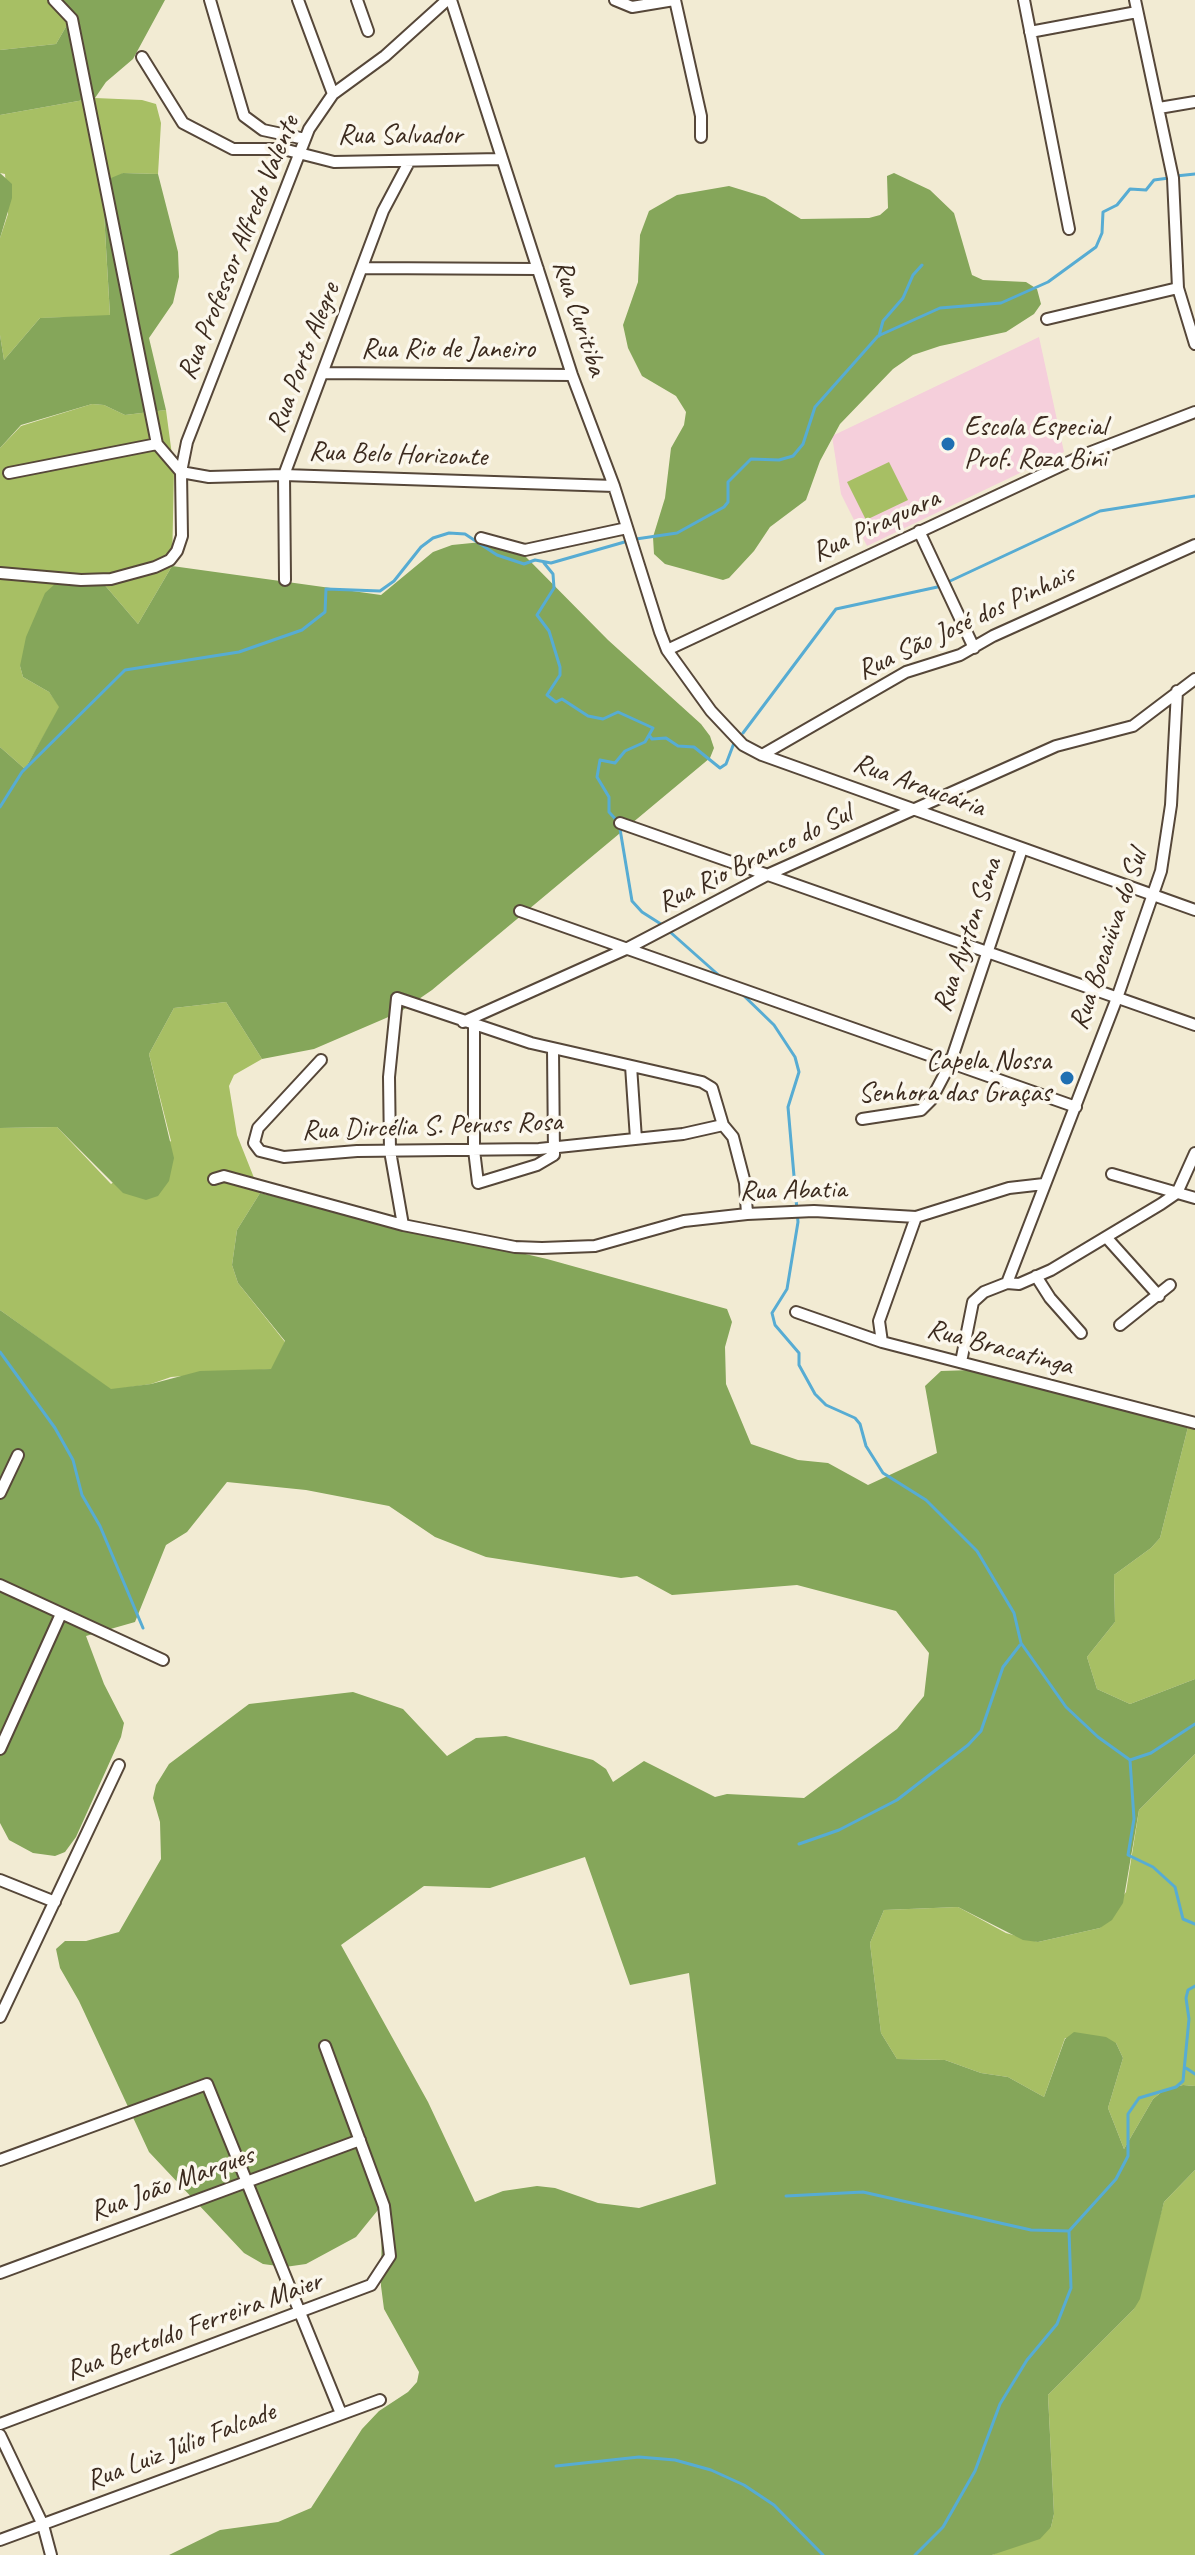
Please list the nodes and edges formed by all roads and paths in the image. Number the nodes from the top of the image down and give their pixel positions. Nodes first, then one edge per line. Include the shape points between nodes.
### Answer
1 (54, 0) edge
2 (210, 0) edge
3 (298, 0) edge
4 (357, 0) edge
5 (449, 0) edge
6 (615, 0) edge
7 (674, 0) edge
8 (1024, 0) edge
9 (1136, 6) edge
10 (368, 31) dead end
11 (1030, 32) junction
12 (142, 57) dead end
13 (333, 94) junction
14 (1195, 102) edge
15 (1159, 108) junction
16 (701, 137) dead end
17 (305, 139) junction
18 (300, 154) junction
19 (501, 159) junction
20 (409, 162) junction
21 (1069, 229) dead end
22 (364, 268) junction
23 (538, 269) junction
24 (1178, 288) junction
25 (1047, 319) dead end
26 (1195, 344) edge
27 (325, 373) junction
28 (572, 375) junction
29 (1195, 412) edge
30 (157, 444) junction
31 (181, 472) junction
32 (9, 473) dead end
33 (284, 475) junction
34 (614, 486) junction
35 (627, 528) junction
36 (919, 531) junction
37 (481, 538) dead end
38 (1195, 545) edge
39 (0, 573) edge
40 (285, 580) dead end
41 (974, 648) junction
42 (667, 650) junction
43 (1195, 679) edge
44 (1177, 691) junction
45 (762, 755) junction
46 (912, 810) junction
47 (620, 823) dead end
48 (1022, 849) junction
49 (767, 875) junction
50 (1151, 895) junction
51 (1195, 910) edge
52 (520, 911) dead end
53 (626, 949) junction
54 (986, 954) junction
55 (1117, 998) junction
56 (469, 1024) junction
57 (1195, 1025) edge
58 (553, 1049) junction
59 (321, 1060) dead end
60 (950, 1064) junction
61 (631, 1066) junction
62 (1076, 1107) junction
63 (862, 1119) dead end
64 (723, 1125) junction
65 (636, 1139) junction
66 (557, 1147) junction
67 (474, 1150) junction
68 (390, 1151) junction
69 (1195, 1153) edge
70 (1112, 1174) dead end
71 (214, 1179) dead end
72 (1044, 1184) junction
73 (1177, 1193) junction
74 (1195, 1198) edge
75 (747, 1214) junction
76 (916, 1217) junction
77 (403, 1225) junction
78 (1106, 1237) junction
79 (1036, 1276) junction
80 (1007, 1283) junction
81 (1170, 1285) dead end
82 (1159, 1296) junction
83 (796, 1312) dead end
84 (1120, 1325) dead end
85 (1081, 1333) dead end
86 (882, 1342) junction
87 (961, 1362) junction
88 (1195, 1423) edge
89 (18, 1455) dead end
90 (0, 1493) edge
91 (0, 1585) edge
92 (61, 1614) junction
93 (163, 1660) dead end
94 (0, 1749) edge
95 (119, 1765) dead end
96 (0, 1880) edge
97 (55, 1902) junction
98 (0, 2017) edge
99 (325, 2046) dead end
100 (360, 2140) junction
101 (0, 2160) edge
102 (247, 2183) junction
103 (0, 2273) edge
104 (301, 2313) junction
105 (380, 2400) dead end
106 (340, 2411) junction
107 (0, 2424) edge
108 (0, 2435) edge
109 (43, 2525) junction
110 (0, 2540) edge
111 (51, 2555) edge

1 - 30 street via 72,19
2 - 17 street via 244,116 263,130
3 - 13 street
4 - 10 street
5 - 13 street, Rua Professor Alfredo Valente
5 - 19 street, Rua Curitiba
6 - 7 street via 632,7
7 - 16 street via 701,116
8 - 11 street
9 - 11 street
9 - 15 street
11 - 21 street
12 - 18 street, Rua Salvador via 190,128 233,149
13 - 17 street, Rua Professor Alfredo Valente
14 - 15 street
15 - 24 street via 1174,188
17 - 18 street, Rua Professor Alfredo Valente
18 - 20 street, Rua Salvador via 334,162
18 - 31 street, Rua Professor Alfredo Valente via 187,442
19 - 20 street, Rua Salvador
19 - 23 street, Rua Curitiba
20 - 22 street, Rua Porto Alegre via 388,199
22 - 23 street
22 - 27 street, Rua Porto Alegre
23 - 28 street, Rua Curitiba
24 - 25 street
24 - 26 street
27 - 28 street, Rua Rio de Janeiro
27 - 33 street, Rua Porto Alegre
28 - 34 street, Rua Curitiba
29 - 36 street, Rua Piraquara via 1086,454
30 - 31 street
30 - 32 street
31 - 33 street, Rua Belo Horizonte via 209,477
31 - 39 street, Rua Professor Alfredo Valente via 182,536 170,560 111,579
33 - 34 street, Rua Belo Horizonte
33 - 40 street, Rua Porto Alegre
34 - 35 street, Rua Curitiba
35 - 37 street via 525,550
35 - 42 street, Rua Curitiba
36 - 41 street
36 - 42 street, Rua Piraquara
38 - 41 street, Rua São José dos Pinhais
41 - 45 street, Rua São José dos Pinhais via 888,681
42 - 45 street, Rua Araucária via 711,711 743,745
43 - 44 street, Rua Rio Branco do Sul
44 - 46 street, Rua Rio Branco do Sul via 1133,726 1056,746
44 - 50 street, Rua Bocaiúva do Sul via 1168,840
45 - 46 street, Rua Araucária
46 - 48 street, Rua Araucária
46 - 49 street, Rua Rio Branco do Sul
47 - 49 street
48 - 50 street, Rua Araucária
48 - 54 street, Rua Ayrton Sena
49 - 53 street, Rua Rio Branco do Sul
49 - 54 street
50 - 51 street, Rua Araucária
50 - 55 street, Rua Bocaiúva do Sul
52 - 53 street
53 - 56 street, Rua Rio Branco do Sul
53 - 60 street
54 - 55 street
54 - 60 street, Rua Ayrton Sena
55 - 57 street
55 - 62 street, Rua Bocaiúva do Sul
56 - 58 street
56 - 67 street
56 - 68 street via 397,998 389,1077
58 - 61 street
58 - 66 street
59 - 68 street, Rua Dircélia S. Peruss Rosa via 258,1128 254,1143 260,1151 284,1157
60 - 62 street
60 - 63 street, Rua Ayrton Sena via 921,1110
61 - 64 street via 712,1088
61 - 65 street
62 - 72 street, Rua Bocaiúva do Sul
64 - 65 street, Rua Dircélia S. Peruss Rosa
64 - 75 street via 733,1137
65 - 66 street, Rua Dircélia S. Peruss Rosa
66 - 67 street, Rua Dircélia S. Peruss Rosa
66 - 67 street via 537,1165 476,1182
67 - 68 street, Rua Dircélia S. Peruss Rosa
68 - 77 street
69 - 73 street
70 - 73 street
71 - 77 street via 224,1176
72 - 76 street, Rua Abatia via 1009,1188
72 - 80 street, Rua Bocaiúva do Sul
73 - 74 street
73 - 78 street
75 - 76 street, Rua Abatia via 814,1211
75 - 77 street, Rua Abatia via 672,1223 595,1246 542,1248
76 - 86 street via 879,1321
78 - 79 street
78 - 82 street
79 - 80 street
79 - 85 street
80 - 87 street via 973,1302
81 - 82 street
82 - 84 street
83 - 86 street, Rua Bracatinga
86 - 87 street, Rua Bracatinga
87 - 88 street, Rua Bracatinga
89 - 90 street
91 - 92 street
92 - 93 street
92 - 94 street
95 - 97 street
96 - 97 street
97 - 98 street
99 - 100 street
100 - 102 street, Rua João Marques
100 - 104 street, Rua Bertoldo Ferreira Maier via 384,2206 390,2256 371,2285
101 - 102 street via 207,2084
102 - 103 street, Rua João Marques
102 - 104 street
104 - 106 street
104 - 107 street, Rua Bertoldo Ferreira Maier
105 - 106 street, Rua Luiz Júlio Falcade
106 - 109 street, Rua Luiz Júlio Falcade
108 - 109 street
109 - 110 street, Rua Luiz Júlio Falcade
109 - 111 street

